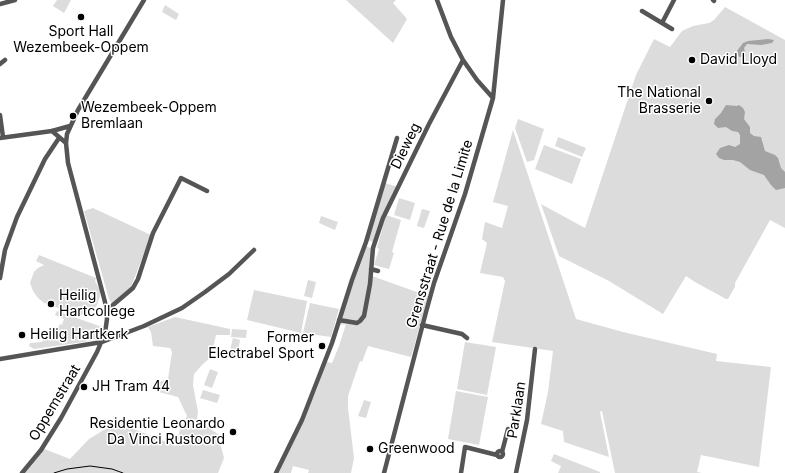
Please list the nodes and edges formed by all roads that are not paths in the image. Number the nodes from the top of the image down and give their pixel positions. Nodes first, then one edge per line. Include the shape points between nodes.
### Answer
1 (15, 0) edge
2 (144, 0) edge
3 (437, 0) edge
4 (503, 0) edge
5 (674, 0) edge
6 (0, 4) edge
7 (642, 11) dead end
8 (662, 23) junction
9 (672, 29) dead end
10 (5, 60) dead end
11 (463, 60) junction
12 (0, 64) edge
13 (493, 98) junction
14 (0, 115) edge
15 (68, 127) junction
16 (52, 131) junction
17 (60, 136) junction
18 (1, 138) edge
19 (397, 138) dead end
20 (66, 143) junction
21 (207, 191) dead end
22 (366, 242) junction
23 (374, 245) junction
24 (254, 250) dead end
25 (371, 269) junction
26 (378, 271) dead end
27 (0, 278) edge
28 (106, 310) junction
29 (339, 320) junction
30 (422, 325) junction
31 (468, 338) dead end
32 (102, 342) junction
33 (535, 349) dead end
34 (0, 359) edge
35 (508, 429) dead end
36 (22, 473) edge
37 (276, 473) edge
38 (384, 473) edge
39 (462, 473) edge
40 (516, 473) edge

1 - 6 street
2 - 15 street
3 - 11 street
4 - 13 street, Grensstraat - Rue de la Limite
5 - 8 street
7 - 8 street
8 - 9 street
10 - 12 street
11 - 13 street
11 - 23 street, Dieweg via 386,213
13 - 30 street, Grensstraat - Rue de la Limite
14 - 18 street
15 - 16 street
15 - 17 street
15 - 20 street, Oppemstraat
16 - 17 street
16 - 18 street
17 - 20 street
17 - 27 street via 48,153 17,217 5,250
19 - 22 street
20 - 28 street, Oppemstraat via 68,163
21 - 28 street via 181,178 153,233 135,285
22 - 23 street
22 - 29 street
23 - 25 street, Dieweg
24 - 32 street via 224,278 182,308
25 - 26 street
25 - 29 street, Dieweg via 363,318 355,323
28 - 32 street, Oppemstraat
29 - 37 street via 307,408
30 - 31 street via 462,334
30 - 38 street, Grensstraat - Rue de la Limite
32 - 34 street
32 - 36 street, Oppemstraat via 58,423
33 - 40 street, Parklaan via 527,420
35 - 39 street via 502,452 497,455 465,447

